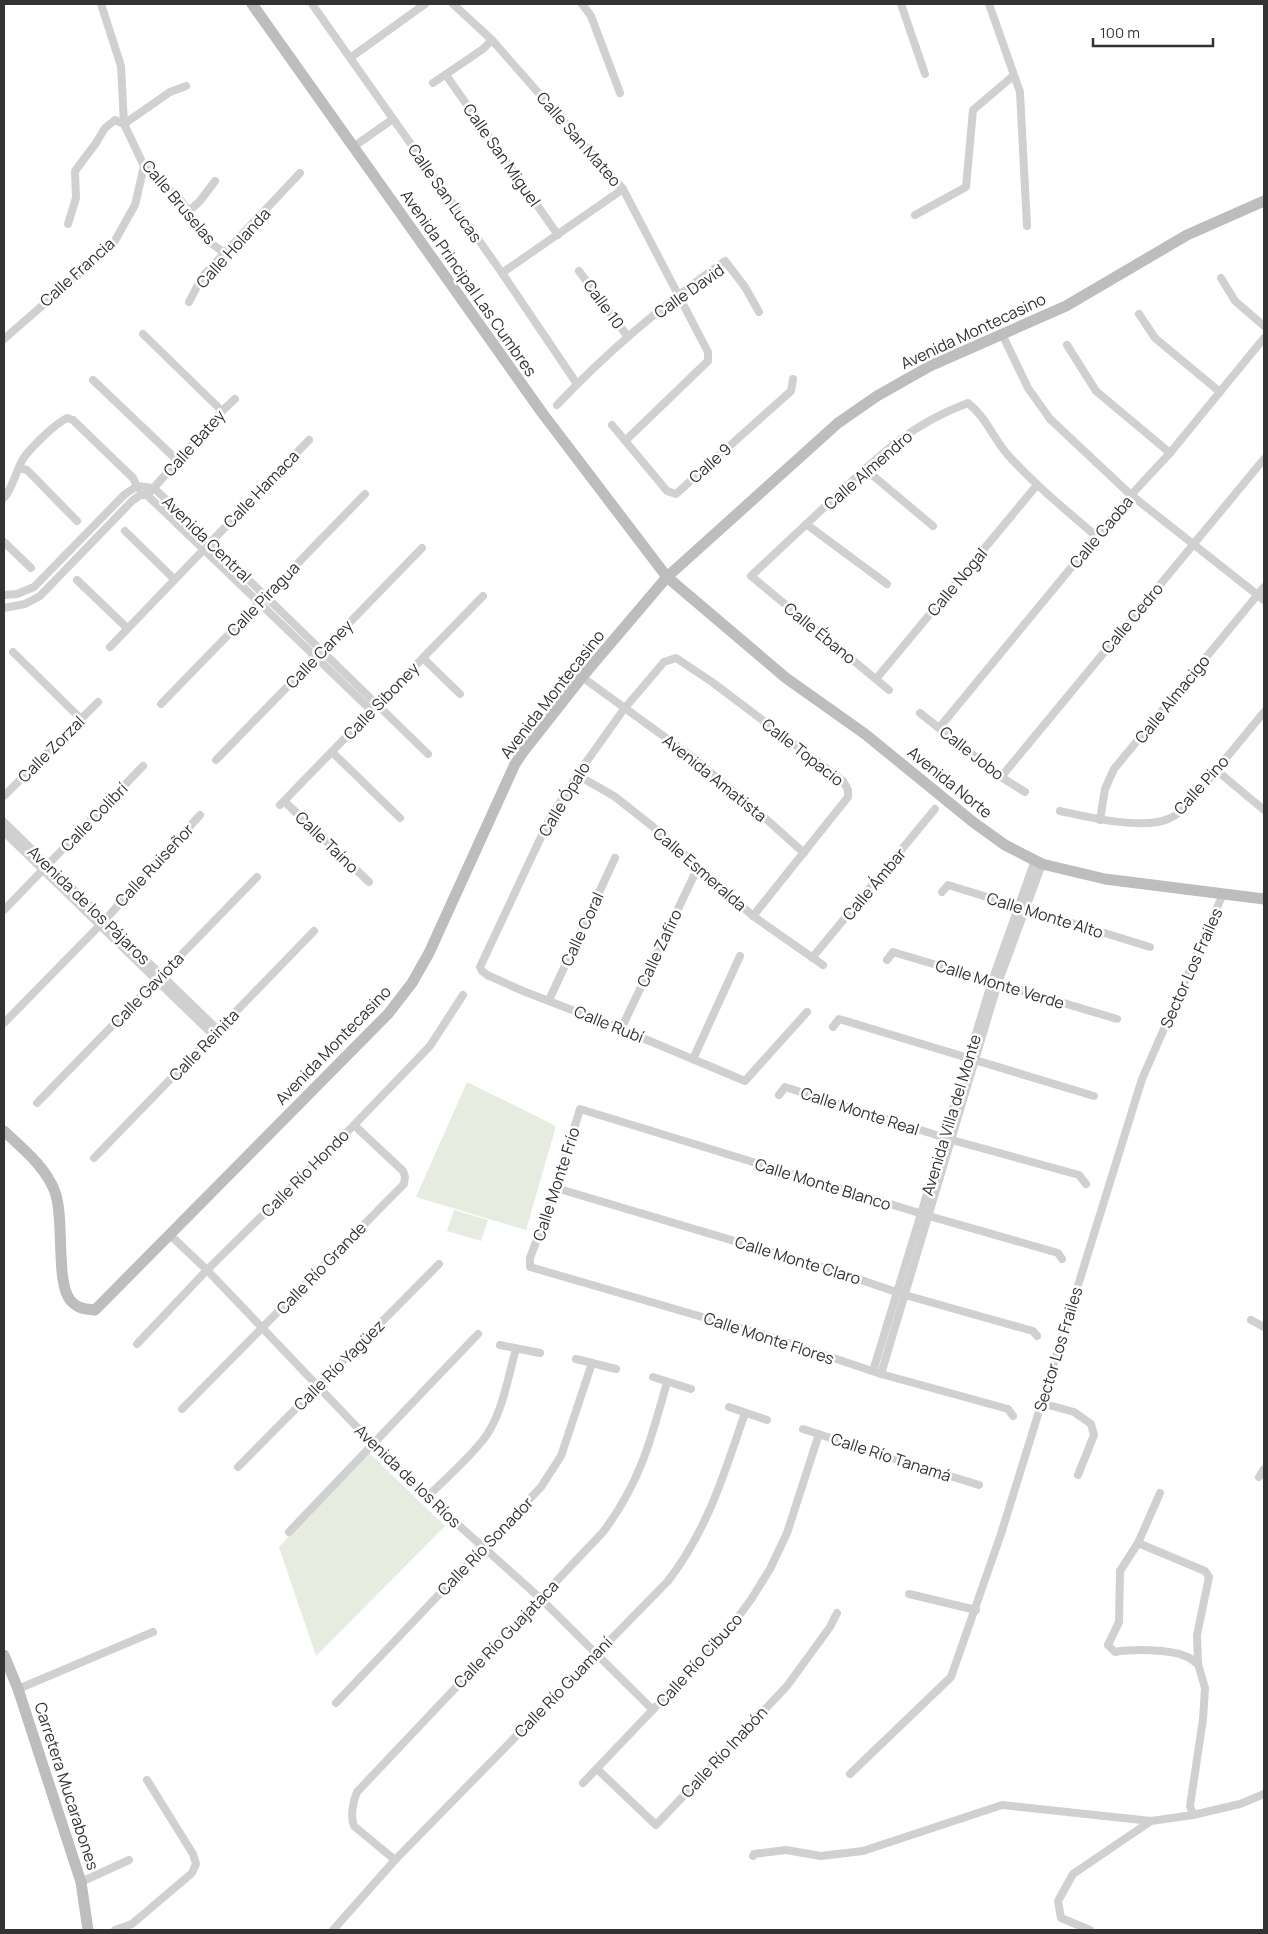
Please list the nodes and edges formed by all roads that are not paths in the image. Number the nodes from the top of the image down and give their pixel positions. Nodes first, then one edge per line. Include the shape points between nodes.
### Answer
1 (101, 4) edge
2 (252, 4) edge
3 (312, 4) edge
4 (425, 4) edge
5 (454, 4) edge
6 (582, 4) edge
7 (901, 4) edge
8 (989, 4) edge
9 (492, 40) junction
10 (350, 58) junction
11 (924, 74) dead end
12 (446, 75) junction
13 (1013, 76) junction
14 (433, 83) dead end
15 (186, 86) dead end
16 (620, 93) dead end
17 (393, 119) junction
18 (124, 124) junction
19 (353, 147) junction
20 (144, 166) junction
21 (300, 173) dead end
22 (215, 181) dead end
23 (623, 189) junction
24 (1264, 201) edge
25 (188, 212) junction
26 (915, 215) dead end
27 (68, 224) dead end
28 (1027, 226) dead end
29 (558, 235) junction
30 (225, 253) junction
31 (579, 271) dead end
32 (502, 273) junction
33 (1221, 278) dead end
34 (677, 294) junction
35 (189, 302) dead end
36 (760, 312) dead end
37 (1139, 314) dead end
38 (1264, 326) edge
39 (143, 334) dead end
40 (1002, 334) junction
41 (628, 337) junction
42 (1264, 338) edge
43 (4, 340) edge
44 (1067, 345) dead end
45 (794, 379) dead end
46 (93, 380) dead end
47 (576, 384) junction
48 (1220, 392) junction
49 (235, 399) dead end
50 (557, 405) dead end
51 (222, 411) junction
52 (612, 425) dead end
53 (309, 440) dead end
54 (625, 441) junction
55 (1170, 453) junction
56 (1264, 459) edge
57 (178, 461) junction
58 (19, 468) junction
59 (864, 469) junction
60 (1036, 485) junction
61 (137, 486) junction
62 (154, 488) junction
63 (365, 494) dead end
64 (144, 495) junction
65 (1131, 495) junction
66 (4, 498) edge
67 (77, 522) dead end
68 (806, 524) junction
69 (933, 526) dead end
70 (125, 532) dead end
71 (1096, 537) junction
72 (4, 542) edge
73 (210, 542) junction
74 (78, 543) junction
75 (1194, 544) junction
76 (204, 548) junction
77 (422, 548) dead end
78 (86, 550) junction
79 (62, 559) junction
80 (71, 566) junction
81 (31, 568) dead end
82 (751, 576) joint
83 (667, 577) junction
84 (174, 579) junction
85 (77, 580) dead end
86 (887, 584) dead end
87 (1264, 587) edge
88 (4, 595) edge
89 (483, 596) dead end
90 (1261, 597) edge
91 (263, 599) junction
92 (4, 608) edge
93 (127, 628) junction
94 (110, 647) dead end
95 (13, 652) dead end
96 (318, 653) junction
97 (422, 658) junction
98 (676, 658) joint
99 (582, 677) junction
100 (876, 679) junction
101 (890, 690) dead end
102 (460, 694) dead end
103 (98, 702) dead end
104 (161, 704) dead end
105 (374, 708) junction
106 (624, 709) junction
107 (1264, 712) edge
108 (920, 713) dead end
109 (81, 719) junction
110 (939, 728) junction
111 (332, 752) junction
112 (428, 754) dead end
113 (216, 760) dead end
114 (143, 766) dead end
115 (1216, 770) junction
116 (577, 775) junction
117 (1001, 777) junction
118 (1024, 792) dead end
119 (4, 796) edge
120 (282, 803) joint
121 (936, 809) dead end
122 (1264, 810) edge
123 (1060, 811) dead end
124 (200, 815) dead end
125 (400, 818) dead end
126 (1100, 820) junction
127 (4, 822) edge
128 (4, 832) edge
129 (804, 853) junction
130 (615, 858) dead end
131 (1039, 862) junction
132 (45, 867) junction
133 (698, 867) junction
134 (257, 877) dead end
135 (369, 882) dead end
136 (942, 892) dead end
137 (1223, 894) junction
138 (1264, 899) edge
139 (1021, 908) junction
140 (4, 910) edge
141 (753, 916) junction
142 (102, 922) junction
143 (314, 931) dead end
144 (1150, 947) dead end
145 (740, 956) dead end
146 (812, 958) junction
147 (887, 960) dead end
148 (481, 962) joint
149 (823, 965) dead end
150 (159, 978) junction
151 (995, 982) junction
152 (463, 995) dead end
153 (549, 1000) junction
154 (807, 1012) dead end
155 (1117, 1019) dead end
156 (4, 1023) edge
157 (833, 1027) dead end
158 (621, 1029) junction
159 (216, 1033) junction
160 (693, 1059) junction
161 (972, 1059) junction
162 (779, 1095) dead end
163 (1094, 1096) dead end
164 (37, 1104) dead end
165 (580, 1109) joint
166 (354, 1125) junction
167 (4, 1131) edge
168 (943, 1138) junction
169 (952, 1140) junction
170 (94, 1158) dead end
171 (1086, 1184) dead end
172 (556, 1188) junction
173 (920, 1214) junction
174 (929, 1216) junction
175 (170, 1235) junction
176 (530, 1258) joint
177 (1062, 1259) dead end
178 (439, 1264) dead end
179 (207, 1270) junction
180 (896, 1292) junction
181 (905, 1295) junction
182 (1251, 1320) dead end
183 (1264, 1327) edge
184 (263, 1328) junction
185 (478, 1334) dead end
186 (1037, 1336) dead end
187 (137, 1344) dead end
188 (500, 1345) dead end
189 (516, 1349) junction
190 (540, 1353) dead end
191 (576, 1359) dead end
192 (592, 1363) junction
193 (616, 1369) dead end
194 (873, 1371) junction
195 (881, 1374) junction
196 (653, 1377) dead end
197 (667, 1382) junction
198 (318, 1386) junction
199 (691, 1389) dead end
200 (1041, 1403) junction
201 (729, 1407) dead end
202 (182, 1409) dead end
203 (745, 1413) junction
204 (1013, 1416) dead end
205 (767, 1420) dead end
206 (803, 1429) dead end
207 (819, 1434) junction
208 (372, 1443) junction
209 (238, 1467) dead end
210 (1264, 1469) edge
211 (1078, 1475) dead end
212 (1259, 1477) dead end
213 (979, 1485) dead end
214 (1160, 1493) dead end
215 (427, 1497) junction
216 (289, 1532) dead end
217 (1138, 1543) junction
218 (484, 1546) junction
219 (908, 1594) dead end
220 (540, 1598) junction
221 (976, 1610) junction
222 (837, 1613) dead end
223 (153, 1632) dead end
224 (596, 1653) junction
225 (4, 1654) edge
226 (1198, 1664) junction
227 (18, 1690) junction
228 (336, 1703) dead end
229 (654, 1710) junction
230 (597, 1769) junction
231 (850, 1774) dead end
232 (147, 1780) dead end
233 (583, 1783) dead end
234 (1264, 1794) edge
235 (1193, 1815) junction
236 (1151, 1821) junction
237 (753, 1856) dead end
238 (129, 1860) dead end
239 (395, 1860) junction
240 (81, 1882) junction
241 (88, 1930) edge
242 (115, 1930) edge
243 (333, 1930) edge
244 (1090, 1930) edge

1 - 18 street, Calle Bruselas via 121,66
2 - 19 street, Avenida Principal Las Cumbres
3 - 10 street, Calle San Lucas
4 - 10 street
5 - 9 street, Calle San Mateo
6 - 16 street via 591,16
7 - 11 street
8 - 13 street
9 - 12 street
9 - 23 street, Calle San Mateo
10 - 17 street, Calle San Lucas
12 - 14 street
12 - 29 street, Calle San Miguel
13 - 26 street via 973,110 966,187
13 - 28 street via 1020,92
15 - 18 street via 170,92
17 - 19 street
17 - 32 street, Calle San Lucas
18 - 20 street, Calle Bruselas
18 - 27 street via 115,120 104,128 75,171 76,198
19 - 83 street, Avenida Principal Las Cumbres via 543,414
20 - 25 street, Calle Bruselas via 182,202
20 - 43 street, Calle Francia via 135,205 113,244
21 - 30 street, Calle Holanda
22 - 25 street
23 - 29 street
23 - 34 street, Calle San Mateo
24 - 40 street, Avenida Montecasino via 1188,235 1066,306
25 - 30 street, Calle Bruselas via 212,244
29 - 32 street
30 - 35 street, Calle Holanda via 202,278
31 - 41 street, Calle 10
32 - 47 street, Calle San Lucas
33 - 38 street via 1235,301
34 - 36 street, Calle David via 725,261
34 - 41 street, Calle David
34 - 54 street, Calle San Mateo via 708,352 708,361
37 - 48 street via 1155,338
39 - 51 street
40 - 65 street via 1028,388 1050,419
40 - 83 street, Avenida Montecasino via 930,366 877,396 838,424
41 - 47 street, Calle David
42 - 48 street, Calle Caoba
44 - 55 street via 1096,391
45 - 54 street, Calle 9 via 790,391 676,494 667,491
46 - 57 street
47 - 50 street, Calle David
48 - 55 street, Calle Caoba
49 - 51 street, Calle Batey
51 - 57 street, Calle Batey
52 - 54 street
53 - 73 street, Calle Hamaca
55 - 65 street, Calle Caoba
56 - 75 street, Calle Cedro
57 - 62 street, Calle Batey
58 - 61 street via 24,458 58,422 67,418 73,420 133,478
58 - 66 street
58 - 67 street via 27,470
59 - 60 street, Calle Almendro via 904,435 940,414 968,403 979,412 1007,453
59 - 68 street, Calle Almendro
59 - 69 street
60 - 71 street, Calle Almendro
60 - 100 street, Calle Nogal
61 - 62 street, Avenida Central
61 - 64 street
61 - 74 street via 124,495
62 - 64 street, Calle Batey
62 - 73 street, Avenida Central
63 - 91 street, Calle Piragua
64 - 76 street, Avenida Central
64 - 78 street, Avenida Central via 132,501
65 - 71 street, Calle Caoba
65 - 75 street
68 - 82 street, Calle Almendro
68 - 86 street
70 - 84 street
71 - 110 street, Calle Caoba
72 - 81 street
73 - 76 street, Calle Hamaca
73 - 91 street, Avenida Central
74 - 78 street
74 - 79 street
75 - 90 street
75 - 117 street, Calle Cedro
76 - 84 street, Calle Hamaca
76 - 91 street, Avenida Central
77 - 96 street, Calle Caney
78 - 80 street, Avenida Central
79 - 80 street
79 - 88 street via 34,587
80 - 92 street, Avenida Central via 40,596 25,604
82 - 100 street, Calle Ébano
83 - 99 street, Avenida Montecasino
83 - 131 street, Avenida Norte via 786,678 865,734 979,827
84 - 93 street, Calle Hamaca
85 - 93 street
87 - 90 street, Calle Almacigo
89 - 97 street, Calle Siboney
90 - 126 street, Calle Almacigo via 1114,770 1105,789
91 - 96 street, Avenida Central
91 - 104 street, Calle Piragua
93 - 94 street, Calle Hamaca
95 - 109 street
96 - 105 street, Avenida Central
96 - 113 street, Calle Caney
97 - 102 street
97 - 105 street, Calle Siboney
98 - 106 street, Calle Ópalo via 664,662
98 - 129 street, Calle Topacio via 741,703 847,785 848,797
99 - 106 street, Avenida Amatista
99 - 175 street, Avenida Montecasino via 515,764 429,954 412,983 388,1014
100 - 101 street, Calle Ébano
103 - 109 street, Calle Zorzal
105 - 111 street, Calle Siboney
105 - 112 street, Avenida Central
106 - 116 street, Calle Ópalo
106 - 129 street, Avenida Amatista via 698,762
107 - 115 street, Calle Pino
108 - 110 street, Calle Jobo
109 - 119 street, Calle Zorzal
110 - 117 street, Calle Jobo
111 - 120 street, Calle Siboney
111 - 125 street
114 - 132 street, Calle Colibrí
115 - 122 street
115 - 126 street, Calle Pino via 1184,808 1170,819 1155,823
116 - 133 street, Calle Esmeralda via 614,796
116 - 148 street, Calle Ópalo via 549,820
117 - 118 street, Calle Jobo
120 - 135 street, Calle Taíno
121 - 146 street, Calle Ámbar
123 - 126 street, Calle Pino
124 - 142 street, Calle Ruiseñor
127 - 132 street, Avenida de los Pájaros
128 - 132 street, Avenida de los Pájaros
129 - 141 street, Calle Topacio
130 - 153 street, Calle Coral
131 - 137 street, Avenida Norte via 1105,879
131 - 139 street, Avenida Villa del Monte
132 - 140 street, Calle Colibrí
132 - 142 street, Avenida de los Pájaros
133 - 141 street, Calle Esmeralda
133 - 158 street, Calle Zafiro
134 - 150 street, Calle Gaviota
136 - 139 street, Calle Monte Alto via 948,885
137 - 138 street, Avenida Norte
137 - 200 street, Sector Los Frailes via 1142,1079
139 - 144 street, Calle Monte Alto
139 - 151 street, Avenida Villa del Monte
141 - 146 street, Calle Esmeralda
142 - 150 street, Avenida de los Pájaros
142 - 156 street, Calle Ruiseñor
143 - 159 street, Calle Reinita
145 - 160 street
146 - 149 street, Calle Esmeralda
147 - 151 street, Calle Monte Verde via 893,952
148 - 153 street, Calle Rubí via 480,967 487,975
150 - 159 street, Avenida de los Pájaros
150 - 164 street, Calle Gaviota
151 - 155 street, Calle Monte Verde
151 - 161 street, Avenida Villa del Monte
152 - 166 street, Calle Río Hondo via 430,1046
153 - 158 street, Calle Rubí
154 - 160 street, Calle Rubí via 746,1081
157 - 161 street via 839,1019
158 - 160 street, Calle Rubí
159 - 170 street, Calle Reinita
161 - 163 street
161 - 168 street, Avenida Villa del Monte
161 - 169 street, Avenida Villa del Monte
162 - 168 street, Calle Monte Real via 785,1087
165 - 172 street, Calle Monte Frío
165 - 173 street, Calle Monte Blanco
166 - 179 street, Calle Río Hondo
166 - 184 street, Calle Río Grande via 403,1171 404,1184
167 - 175 street, Avenida Montecasino via 48,1177 55,1193 61,1232 64,1284 70,1300 82,1309 95,1310 103,1304
168 - 169 street, Calle Monte Real
168 - 173 street, Avenida Villa del Monte
169 - 171 street, Calle Monte Real via 1079,1175
169 - 174 street, Avenida Villa del Monte
172 - 176 street, Calle Monte Frío
172 - 180 street, Calle Monte Claro
173 - 174 street, Calle Monte Blanco
173 - 180 street, Avenida Villa del Monte
174 - 177 street, Calle Monte Blanco via 1058,1252
174 - 181 street, Avenida Villa del Monte
175 - 179 street, Avenida de los Ríos
176 - 194 street, Calle Monte Flores via 530,1266 768,1336
178 - 198 street, Calle Río Yagüez
179 - 184 street, Avenida de los Ríos
179 - 187 street, Calle Río Hondo
180 - 181 street, Calle Monte Claro
180 - 194 street, Avenida Villa del Monte
181 - 186 street, Calle Monte Claro via 1034,1331
181 - 195 street, Avenida Villa del Monte
182 - 183 street
184 - 198 street, Avenida de los Ríos
184 - 202 street, Calle Río Grande
185 - 208 street
188 - 189 street
189 - 190 street
189 - 215 street via 498,1413 487,1435
191 - 192 street
192 - 193 street
192 - 218 street, Calle Río Sonador via 562,1456 541,1487
194 - 195 street, Calle Monte Flores
195 - 204 street, Calle Monte Flores via 1008,1409
196 - 197 street
197 - 199 street
197 - 220 street, Calle Río Guajataca via 650,1444 620,1508 584,1553
198 - 208 street, Avenida de los Ríos
198 - 209 street, Calle Río Yagüez
200 - 211 street via 1074,1412 1091,1424 1094,1435
200 - 221 street, Sector Los Frailes
201 - 203 street
203 - 205 street
203 - 224 street, Calle Río Guamaní via 719,1491 683,1562 656,1594
206 - 207 street, Calle Río Tanamá
207 - 213 street, Calle Río Tanamá
207 - 229 street, Calle Río Cibuco via 787,1533 770,1569 728,1631
208 - 215 street, Avenida de los Ríos
208 - 216 street
210 - 212 street
214 - 217 street
215 - 218 street, Avenida de los Ríos
217 - 226 street via 1205,1571 1209,1577 1197,1635
217 - 226 street via 1120,1571 1119,1622 1108,1645 1115,1652 1155,1650 1185,1655
218 - 220 street, Avenida de los Ríos
218 - 228 street, Calle Río Sonador
219 - 221 street
220 - 224 street, Avenida de los Ríos
220 - 239 street, Calle Río Guajataca via 357,1792 352,1816 354,1826
221 - 231 street, Sector Los Frailes via 952,1677
222 - 230 street, Calle Río Inabón via 787,1686 656,1825
223 - 227 street
224 - 229 street, Avenida de los Ríos
224 - 239 street, Calle Río Guamaní
225 - 227 street, Carretera Mucarabones
226 - 235 street via 1205,1688 1190,1806
227 - 240 street, Carretera Mucarabones
229 - 230 street, Calle Río Cibuco
230 - 233 street, Calle Río Cibuco
232 - 242 street via 196,1864 192,1873 132,1924
234 - 235 street via 1240,1804
235 - 236 street
236 - 237 street via 1002,1806 863,1851 821,1856 786,1850
236 - 244 street via 1073,1874 1058,1901 1061,1918
238 - 240 street
239 - 243 street, Calle Río Guamaní
240 - 241 street, Carretera Mucarabones

